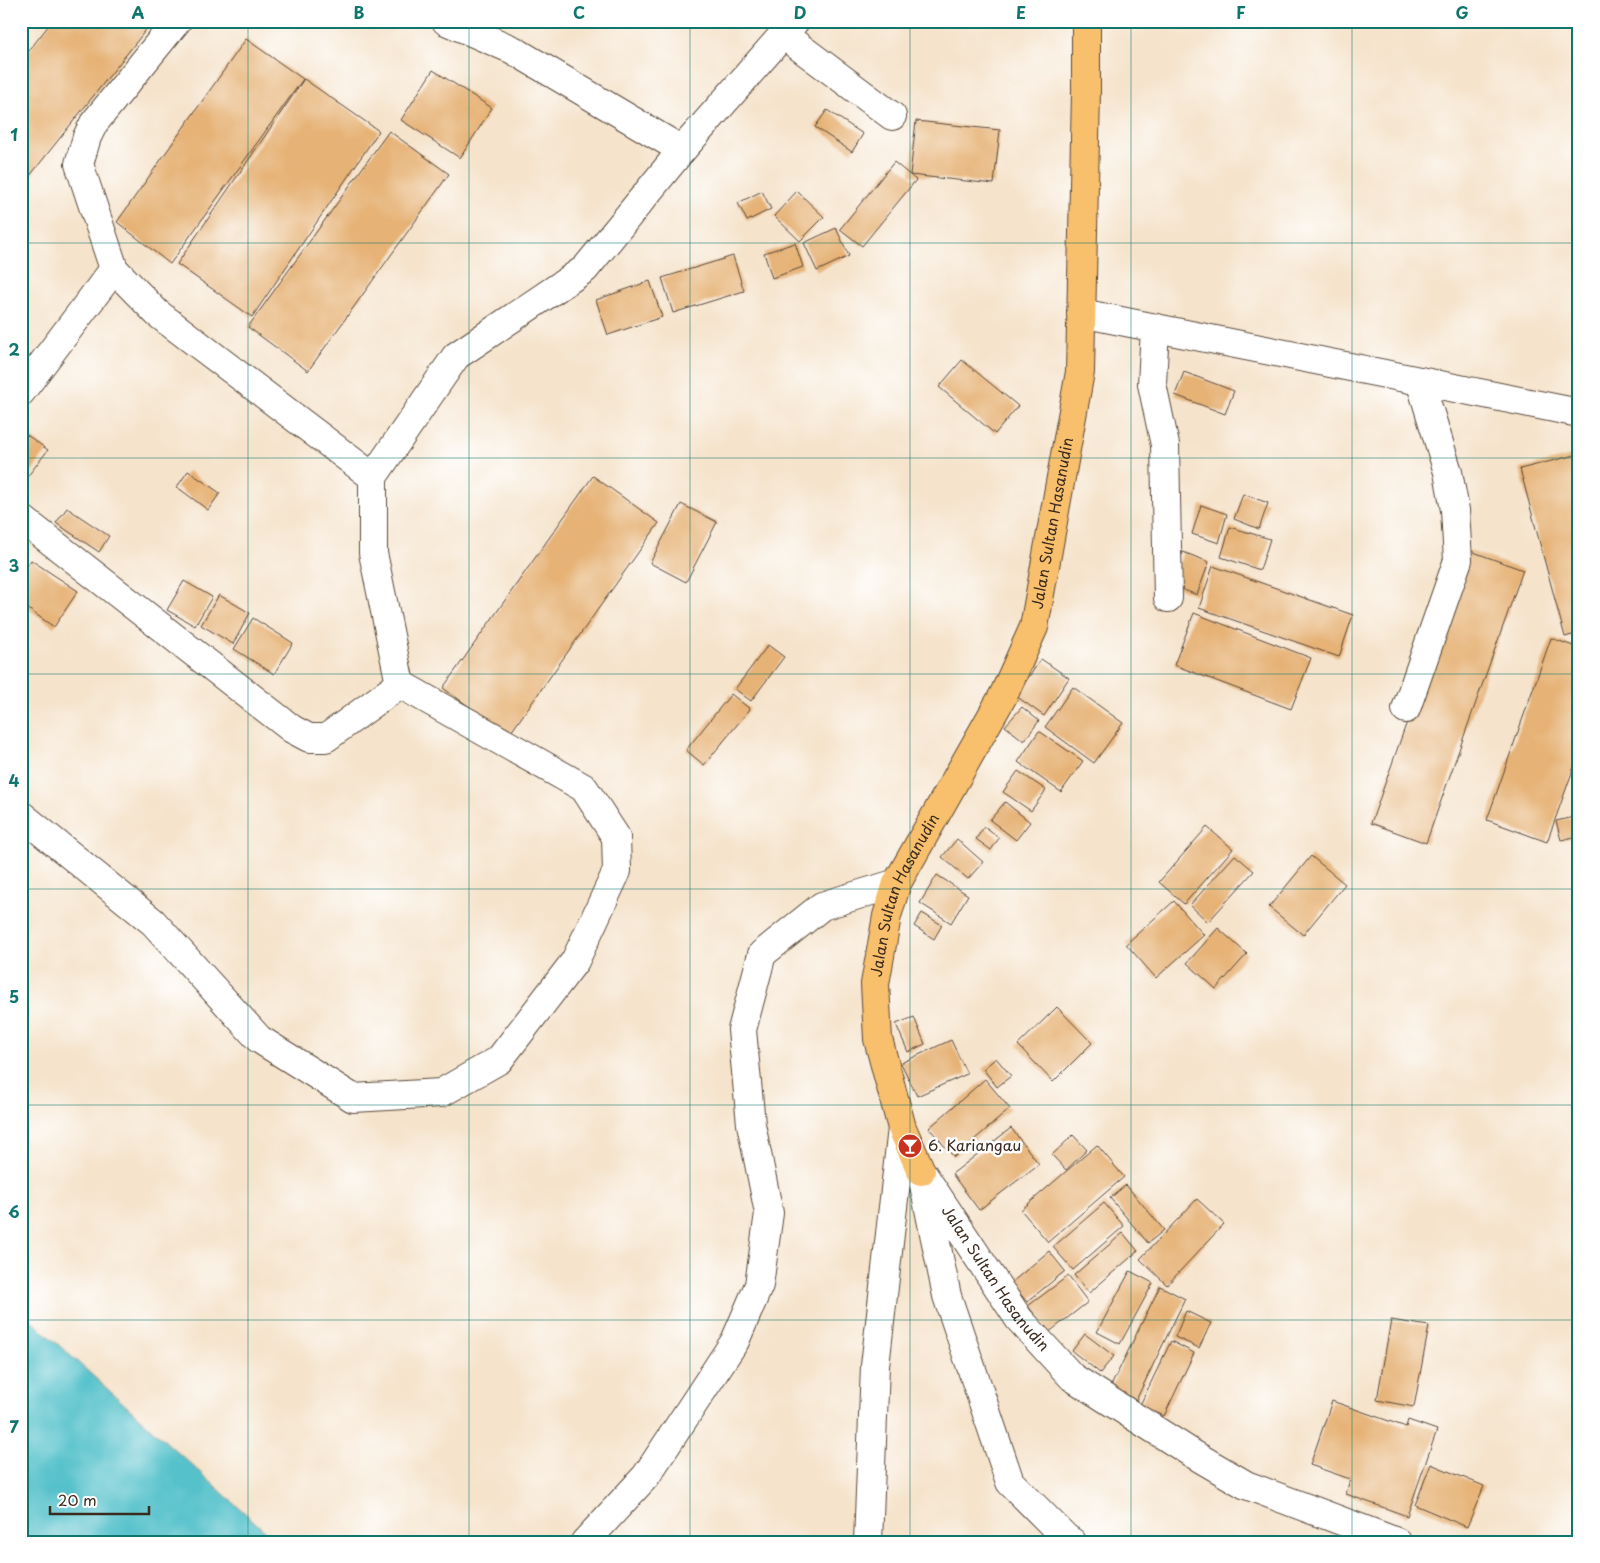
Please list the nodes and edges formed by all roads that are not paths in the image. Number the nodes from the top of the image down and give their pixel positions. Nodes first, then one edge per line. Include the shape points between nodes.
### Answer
1 (177, 21) edge
2 (446, 21) edge
3 (1086, 21) edge
4 (788, 28) edge
5 (892, 116) dead end
6 (682, 150) junction
7 (114, 268) junction
8 (1081, 313) junction
9 (1155, 328) junction
10 (1420, 381) junction
11 (21, 392) edge
12 (1579, 413) edge
13 (373, 477) junction
14 (21, 518) edge
15 (1168, 598) dead end
16 (400, 684) junction
17 (1406, 709) dead end
18 (21, 814) edge
19 (897, 883) junction
20 (902, 1128) junction
21 (921, 1172) junction
22 (585, 1542) edge
23 (868, 1542) edge
24 (1072, 1542) edge
25 (1397, 1542) edge

1 - 7 street via 94,123 79,164
2 - 6 street via 513,50
3 - 8 main road, Jalan Sultan Hasanudin
4 - 5 street
4 - 6 street
6 - 13 street via 585,270 456,356
7 - 11 street
7 - 13 street via 157,313
8 - 9 street
8 - 19 main road, Jalan Sultan Hasanudin via 1080,372 1034,627 1004,694
9 - 10 street
9 - 15 street via 1152,384 1165,445
10 - 12 street
10 - 17 street via 1448,472 1455,510 1458,560
13 - 16 street via 373,553
14 - 16 street via 292,729 309,738 326,738
16 - 18 street via 584,788 616,837 617,871 575,960 499,1060 441,1093 353,1098 259,1040 153,922
19 - 20 main road, Jalan Sultan Hasanudin via 887,916 875,984 878,1039
19 - 22 street via 822,906 762,954 742,1030 751,1124 769,1214 759,1285 735,1341 646,1476
20 - 21 main road, Jalan Sultan Hasanudin
20 - 23 street via 875,1366
21 - 24 street via 947,1296 1010,1482
21 - 25 street, Jalan Sultan Hasanudin via 1019,1318 1072,1377 1246,1485

